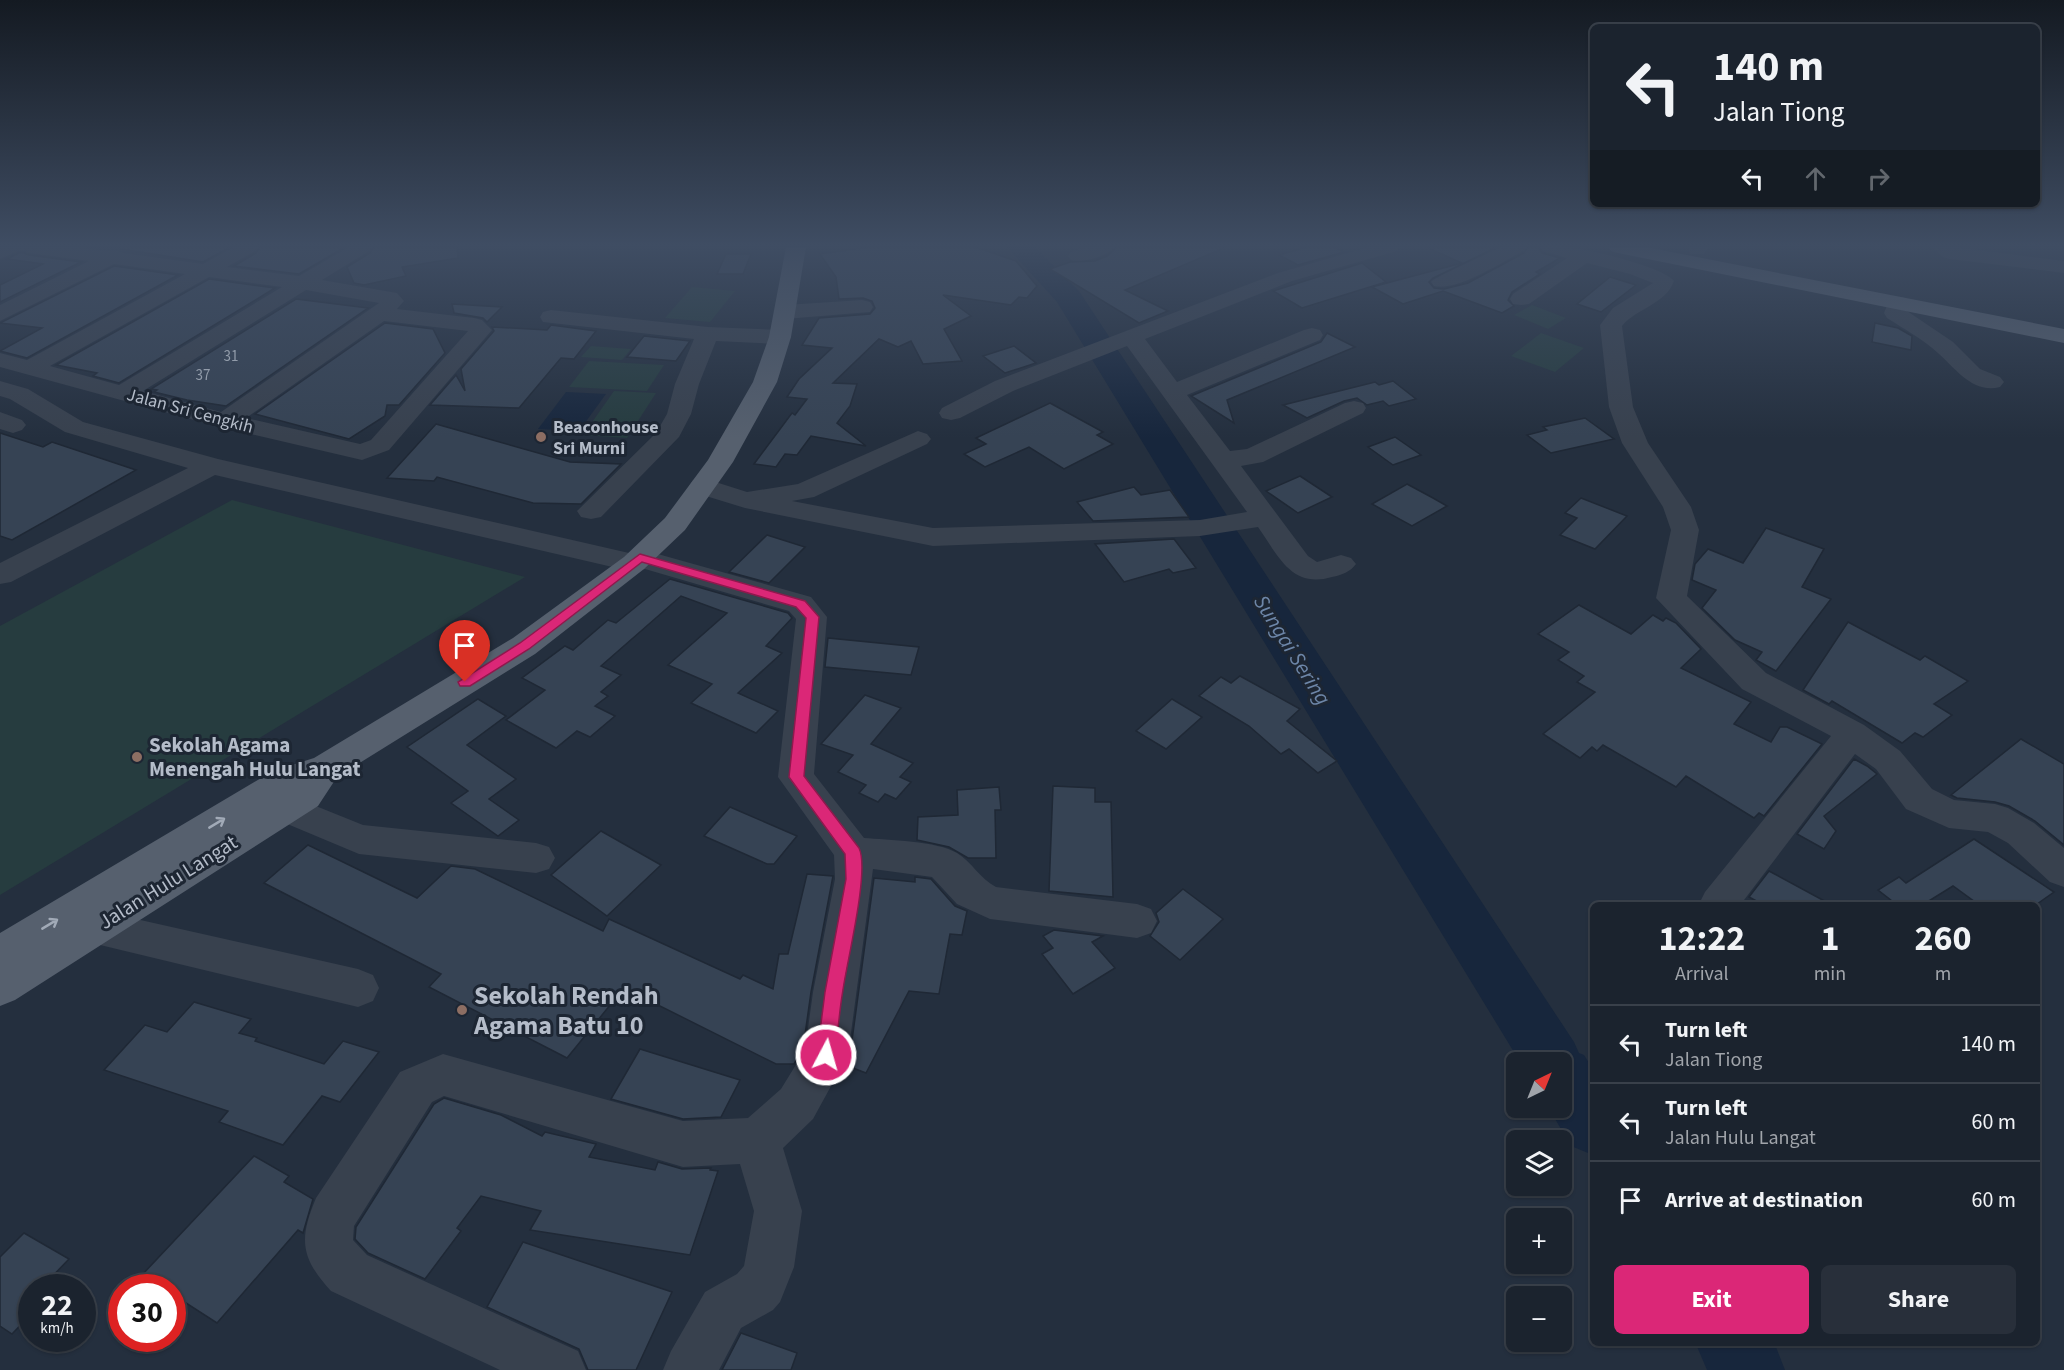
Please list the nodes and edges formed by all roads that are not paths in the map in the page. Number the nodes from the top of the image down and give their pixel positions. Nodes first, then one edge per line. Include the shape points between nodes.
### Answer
1 (132, 311) edge
2 (257, 311) edge
3 (383, 311) edge
4 (801, 311) edge
5 (1198, 311) edge
6 (1625, 311) edge
7 (1896, 311) edge
8 (1938, 311) edge
9 (2004, 311) edge
10 (785, 312) joint
11 (380, 314) junction
12 (551, 317) dead end
13 (2064, 323) edge
14 (1312, 335) dead end
15 (2064, 336) edge
16 (1128, 338) junction
17 (705, 342) junction
18 (778, 344) junction
19 (0, 360) edge
20 (30, 368) junction
21 (1992, 382) dead end
22 (0, 388) edge
23 (1173, 392) junction
24 (123, 393) junction
25 (1353, 408) dead end
26 (951, 413) dead end
27 (225, 421) junction
28 (918, 439) dead end
29 (1222, 459) junction
30 (212, 466) junction
31 (704, 486) junction
32 (745, 500) junction
33 (591, 511) dead end
34 (1255, 519) junction
35 (637, 560) junction
36 (1341, 564) dead end
37 (4, 571) edge
38 (1852, 734) junction
39 (327, 767) junction
40 (286, 808) junction
41 (853, 852) junction
42 (536, 858) dead end
43 (2064, 871) edge
44 (1721, 902) edge
45 (1137, 921) dead end
46 (96, 927) junction
47 (0, 954) edge
48 (0, 987) edge
49 (358, 988) dead end
50 (757, 1140) junction
51 (559, 1370) edge
52 (690, 1370) edge

1 - 20 street
2 - 24 street
3 - 11 street
4 - 10 street
5 - 16 street
6 - 38 street via 1611,325 1621,407 1635,443 1677,507 1685,530 1671,598 1754,681
7 - 21 street via 1972,374
8 - 15 main road
9 - 13 main road
10 - 18 main road, Jalan Hulu Langat
11 - 27 street
11 - 27 street, Jalan Sri Cengkih via 474,325 481,330 380,445 362,452
12 - 17 street
14 - 23 street
16 - 23 street
16 - 26 street via 1004,386
17 - 18 street
17 - 33 street via 679,414 666,437
18 - 31 main road, Jalan Hulu Langat via 749,414
19 - 20 street, Jalan Sri Cengkih
20 - 24 street, Jalan Sri Cengkih
22 - 30 street via 19,394 74,428
23 - 29 street
24 - 27 street, Jalan Sri Cengkih
25 - 29 street via 1254,456
28 - 32 street via 804,491
29 - 34 street
30 - 35 street
30 - 37 street
31 - 32 street
31 - 35 main road, Jalan Hulu Langat via 675,524
32 - 34 street via 933,537 1200,528
34 - 36 street via 1308,571 1320,572
35 - 39 main road, Jalan Hulu Langat via 524,646
35 - 41 street via 800,604 812,617 796,777
38 - 43 street via 1888,760 1919,798 1949,814 1995,818 2021,834
38 - 44 street
39 - 40 main road, Jalan Hulu Langat via 305,796
47 -> 39 main road, Jalan Hulu Langat via 286,781
40 - 42 street via 359,839
40 - 46 main road, Jalan Hulu Langat
41 - 45 street via 944,864 971,893 990,903
41 - 50 street via 854,879 826,1055 797,1104
46 - 48 main road, Jalan Hulu Langat
46 - 49 street
50 - 51 street via 683,1144 443,1075 416,1087 333,1215 328,1231 332,1255 349,1273
50 - 52 street via 778,1211 768,1266 755,1292 723,1310

